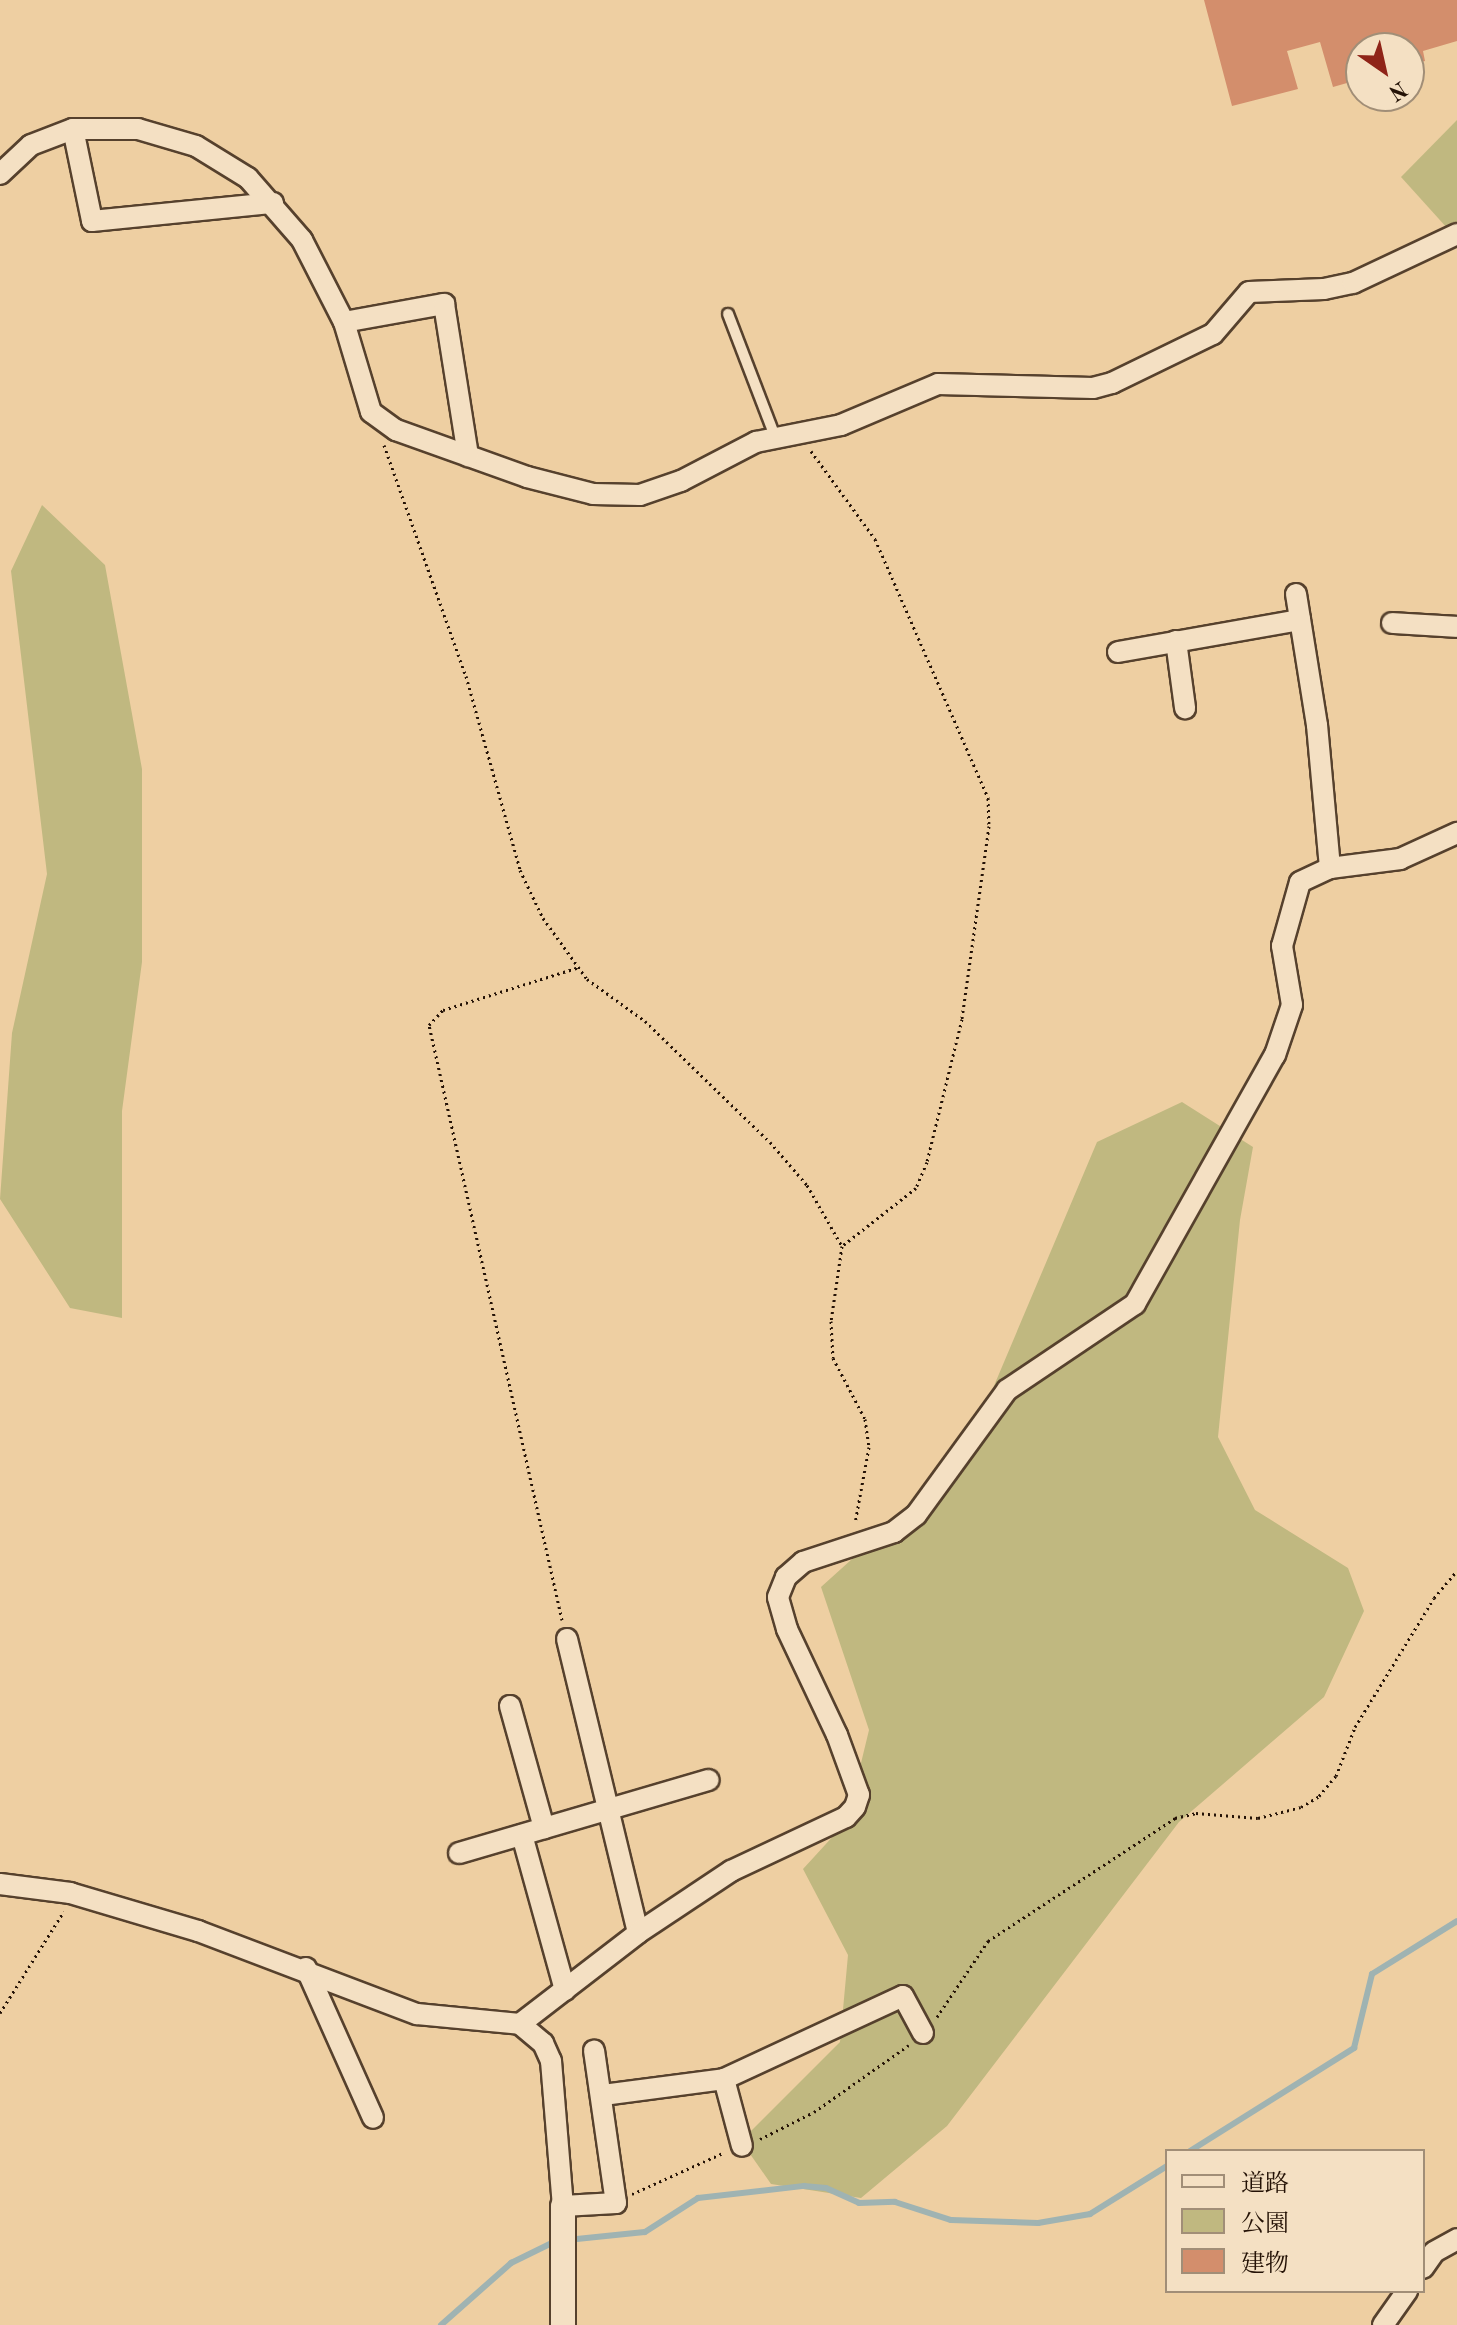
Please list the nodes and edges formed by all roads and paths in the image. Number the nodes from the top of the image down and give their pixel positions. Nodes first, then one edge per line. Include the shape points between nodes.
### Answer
1 (73, 129) junction
2 (0, 174) edge
3 (273, 203) junction
4 (1457, 234) edge
5 (728, 314) dead end
6 (344, 322) junction
7 (371, 412) junction
8 (799, 435) junction
9 (776, 439) junction
10 (468, 456) junction
11 (1296, 594) dead end
12 (1300, 620) junction
13 (1392, 623) dead end
14 (1457, 627) edge
15 (1176, 641) junction
16 (1118, 652) dead end
17 (1185, 708) dead end
18 (1457, 833) edge
19 (1330, 868) junction
20 (579, 967) junction
21 (842, 1246) junction
22 (850, 1546) junction
23 (1457, 1571) edge
24 (567, 1639) joint
25 (510, 1706) dead end
26 (709, 1780) dead end
27 (605, 1810) junction
28 (544, 1828) junction
29 (522, 1835) junction
30 (459, 1853) dead end
31 (0, 1884) edge
32 (74, 1895) junction
33 (638, 1933) junction
34 (306, 1968) junction
35 (565, 1990) junction
36 (0, 2013) edge
37 (520, 2024) junction
38 (923, 2033) junction
39 (594, 2051) dead end
40 (724, 2079) junction
41 (603, 2095) junction
42 (373, 2118) dead end
43 (742, 2146) junction
44 (616, 2203) junction
45 (563, 2206) junction
46 (1457, 2239) edge
47 (1425, 2265) edge
48 (1406, 2293) edge
49 (563, 2325) edge
50 (1383, 2325) edge

1 - 2 street via 31,145
1 - 3 street via 138,129 196,146 248,178
1 - 3 street via 92,221
3 - 6 street via 302,240
4 - 8 street via 1353,283 1249,292 1213,334 1112,383 1093,388 938,384 841,425
5 - 9 lane
6 - 7 street
6 - 10 street via 444,304
7 - 10 street via 396,430
7 - 20 path via 462,661 520,870 543,918
8 - 9 street
8 - 21 path via 875,539 988,798 988,850 962,1019 927,1162 916,1188
9 - 10 street via 756,442 681,481 640,495 593,494
11 - 12 street
12 - 15 street
12 - 19 street via 1317,725
13 - 14 street
15 - 16 street
15 - 17 street
18 - 19 street via 1400,859
19 - 22 street via 1307,874 1300,882 1282,946 1292,1005 1275,1055 1135,1304 1007,1390 916,1515 894,1532
20 - 21 path via 645,1021 770,1142 807,1185
20 - 24 path via 443,1010 429,1025
21 - 22 path via 831,1321 833,1358 865,1419 869,1447
22 - 33 street via 803,1562 786,1577 778,1597 855,1783 855,1807 846,1817 731,1871
23 - 38 path via 1434,1598 1355,1727 1336,1776 1319,1796 1301,1807 1258,1818 1196,1813 1175,1818 988,1941
24 - 27 street
25 - 28 street
26 - 27 street
27 - 28 street
27 - 33 street
28 - 29 street
29 - 30 street
29 - 35 street
31 - 32 street
32 - 34 street
32 - 36 path
33 - 35 street
34 - 37 street via 417,2014
34 - 42 street
35 - 37 street
37 - 45 street via 543,2043 551,2061
38 - 40 street via 903,1996
38 - 43 path via 814,2112
39 - 41 street
40 - 41 street
40 - 43 street
41 - 44 street
43 - 44 path via 696,2162
44 - 45 street
45 - 49 street
46 - 47 street via 1434,2252
48 - 50 street

